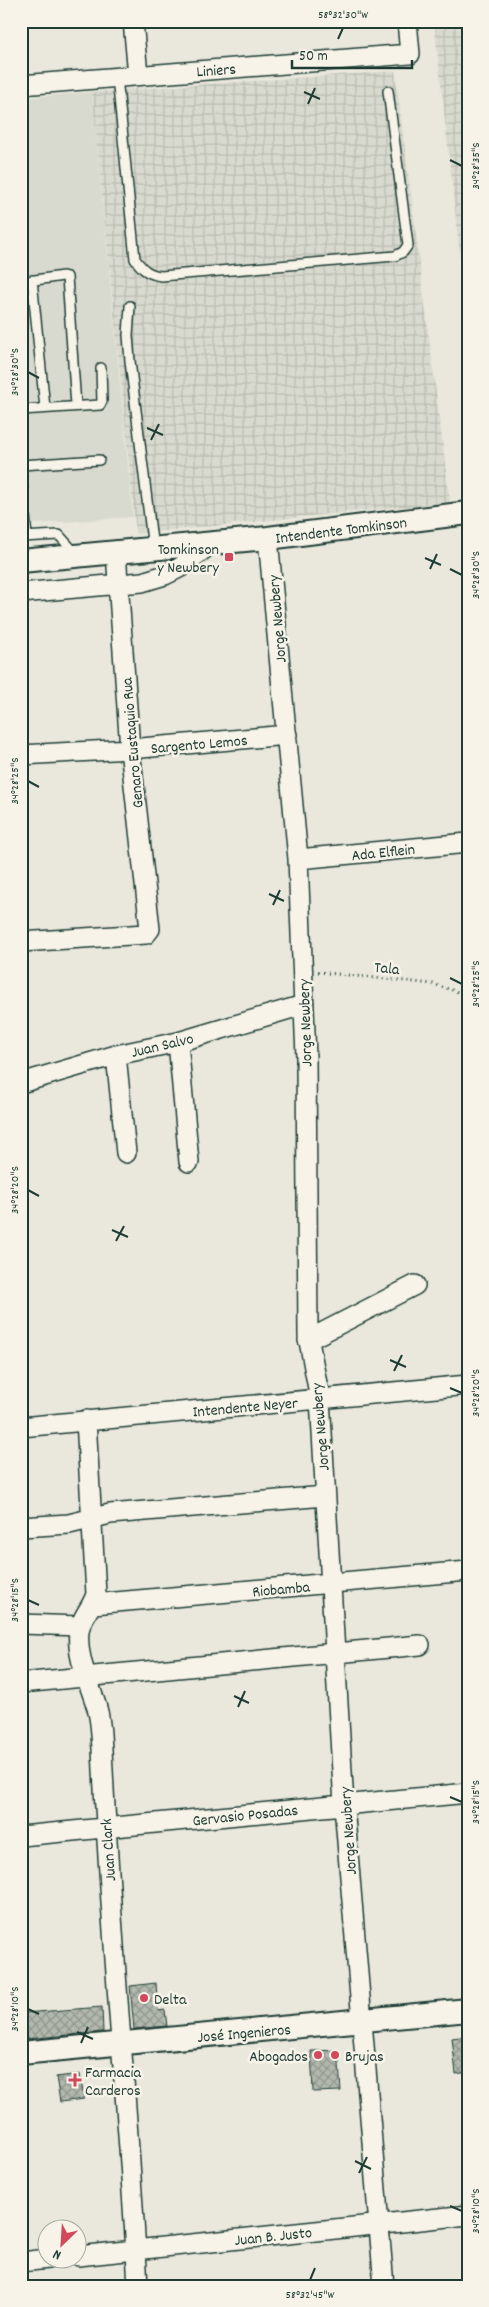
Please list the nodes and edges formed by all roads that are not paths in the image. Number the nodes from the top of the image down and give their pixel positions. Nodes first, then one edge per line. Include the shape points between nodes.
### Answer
1 (133, 21) edge
2 (407, 21) edge
3 (138, 75) junction
4 (117, 77) junction
5 (21, 85) edge
6 (388, 91) dead end
7 (32, 280) junction
8 (21, 282) edge
9 (130, 306) dead end
10 (101, 368) dead end
11 (76, 406) junction
12 (44, 408) junction
13 (21, 410) edge
14 (99, 460) dead end
15 (21, 465) edge
16 (21, 472) edge
17 (22, 497) edge
18 (468, 513) edge
19 (24, 537) edge
20 (268, 538) junction
21 (213, 542) junction
22 (153, 549) junction
23 (116, 553) junction
24 (78, 556) junction
25 (21, 561) edge
26 (118, 584) junction
27 (21, 593) edge
28 (287, 735) junction
29 (130, 749) junction
30 (21, 755) edge
31 (468, 842) edge
32 (298, 859) junction
33 (21, 942) edge
34 (303, 1005) junction
35 (178, 1042) junction
36 (116, 1054) junction
37 (21, 1083) edge
38 (126, 1153) dead end
39 (189, 1162) dead end
40 (414, 1285) dead end
41 (308, 1340) junction
42 (468, 1385) edge
43 (320, 1399) junction
44 (86, 1420) junction
45 (21, 1426) edge
46 (325, 1496) junction
47 (91, 1519) junction
48 (21, 1528) edge
49 (468, 1570) edge
50 (329, 1583) junction
51 (94, 1604) junction
52 (21, 1624) edge
53 (80, 1626) junction
54 (420, 1645) dead end
55 (335, 1652) junction
56 (85, 1678) junction
57 (21, 1683) edge
58 (468, 1792) edge
59 (344, 1804) junction
60 (105, 1828) junction
61 (21, 1836) edge
62 (468, 2010) edge
63 (361, 2021) junction
64 (120, 2043) junction
65 (21, 2054) edge
66 (468, 2215) edge
67 (379, 2224) junction
68 (136, 2250) junction
69 (88, 2255) edge
70 (38, 2260) edge
71 (21, 2262) edge
72 (138, 2286) edge
73 (384, 2286) edge

1 - 3 street
2 - 3 street, Liniers via 410,54
3 - 4 street, Liniers
4 - 5 street, Liniers
4 - 6 lane via 135,260 143,270 161,276 395,256 403,252 408,245
7 - 8 lane
7 - 11 lane via 67,278
7 - 12 lane
9 - 22 lane via 130,361
10 - 11 lane via 101,403
11 - 12 lane
12 - 13 lane
14 - 15 lane
16 - 17 lane
17 - 19 lane
18 - 20 street, Intendente Tomkinson
19 - 24 lane via 59,535
20 - 21 street, Intendente Tomkinson
20 - 28 street, Jorge Newbery
21 - 22 street, Intendente Tomkinson
21 - 26 street via 165,575 142,582
22 - 23 street, Intendente Tomkinson
23 - 24 street, Intendente Tomkinson
23 - 26 street, Genaro Eustaquio Rua
24 - 25 street, Intendente Tomkinson
26 - 27 street
26 - 29 street, Genaro Eustaquio Rua
28 - 29 street, Sargento Lemos
28 - 32 street, Jorge Newbery
29 - 30 street, Sargento Lemos
29 - 33 street, Genaro Eustaquio Rua via 149,932
31 - 32 street, Ada Elflein
32 - 34 street, Jorge Newbery
34 - 35 street, Juan Salvo
34 - 41 street, Jorge Newbery
35 - 36 street, Juan Salvo
35 - 39 street
36 - 37 street, Juan Salvo
36 - 38 street
40 - 41 street
41 - 43 street, Jorge Newbery
42 - 43 street, Intendente Neyer
43 - 44 street, Intendente Neyer
43 - 46 street, Jorge Newbery
44 - 45 street, Intendente Neyer
44 - 47 street
46 - 47 street via 110,1514
46 - 50 street, Jorge Newbery
47 - 48 street
47 - 51 street
49 - 50 street, Riobamba
50 - 51 street, Riobamba
50 - 55 street, Jorge Newbery
51 - 53 street via 82,1618
52 - 53 street
53 - 56 street, Juan Clark
54 - 55 street
55 - 56 street
55 - 59 street, Jorge Newbery
56 - 57 street
56 - 60 street, Juan Clark via 98,1709
58 - 59 street, Gervasio Posadas
59 - 60 street, Gervasio Posadas
59 - 63 street, Jorge Newbery
60 - 61 street, Gervasio Posadas
60 - 64 street, Juan Clark
62 - 63 street, José Ingenieros
63 - 64 street, José Ingenieros
63 - 67 street, Jorge Newbery
64 - 65 street, José Ingenieros
64 - 68 street, Juan Clark
66 - 67 street, Juan B. Justo
67 - 68 street, Juan B. Justo
67 - 73 street, Jorge Newbery
68 - 69 street, Juan B. Justo
68 - 72 street, Juan Clark
70 - 71 street

